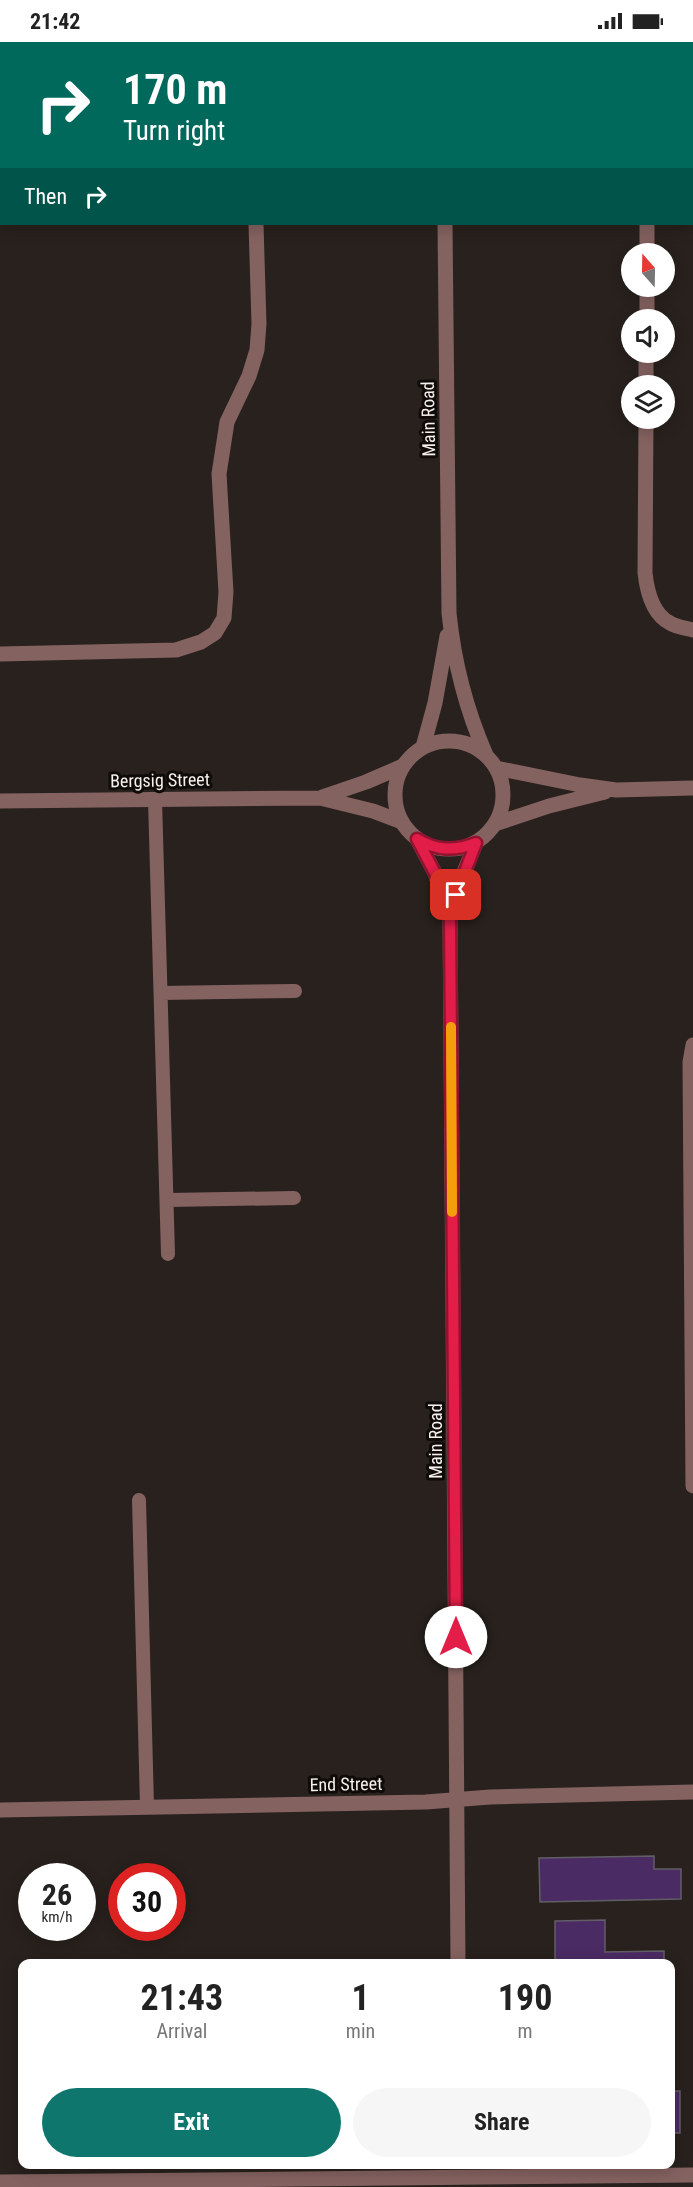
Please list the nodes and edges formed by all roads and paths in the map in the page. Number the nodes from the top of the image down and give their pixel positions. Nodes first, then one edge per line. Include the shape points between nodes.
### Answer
1 (256, 225) edge
2 (445, 225) edge
3 (647, 225) edge
4 (647, 243) edge
5 (646, 429) edge
6 (449, 614) junction
7 (693, 630) edge
8 (0, 654) edge
9 (423, 747) junction
10 (486, 755) junction
11 (403, 766) junction
12 (496, 768) junction
13 (693, 788) edge
14 (616, 790) junction
15 (320, 798) junction
16 (155, 800) junction
17 (0, 801) edge
18 (402, 822) junction
19 (495, 824) junction
20 (417, 839) junction
21 (476, 843) junction
22 (450, 918) junction
23 (295, 991) dead end
24 (161, 993) junction
25 (693, 1045) edge
26 (294, 1198) dead end
27 (167, 1200) junction
28 (168, 1254) dead end
29 (693, 1486) edge
30 (139, 1500) dead end
31 (693, 1792) edge
32 (457, 1799) junction
33 (147, 1806) junction
34 (0, 1809) edge
35 (458, 1959) edge
36 (693, 2175) edge
37 (459, 2176) edge
38 (0, 2182) edge

1 - 8 street via 257,350 227,422 219,474 224,618 215,633 176,650
2 - 6 street, Main Road
3 - 4 street
5 - 7 street via 647,591 654,607 669,623
6 - 9 street, Main Road via 441,673
6 - 10 street, Main Road via 464,700
9 - 10 street via 456,741
9 - 11 street
10 - 12 street
11 - 15 street, Bergsig Street
11 - 18 street via 395,794
12 - 14 street
12 - 19 street via 504,796
13 - 14 street
14 - 19 street
15 - 16 street, Bergsig Street
15 - 18 street, Bergsig Street
16 - 17 street, Bergsig Street
16 - 24 lane
18 - 20 street
19 - 21 street
20 - 21 street via 452,850
20 - 22 street, Main Road via 435,873
21 - 22 street, Main Road
22 - 32 street, Main Road
23 - 24 lane
24 - 27 lane
25 - 29 street
26 - 27 lane
27 - 28 lane
30 - 33 lane
31 - 32 street, End Street
32 - 33 street, End Street
32 - 35 street, Main Road
33 - 34 street, End Street
36 - 37 street
37 - 38 street

